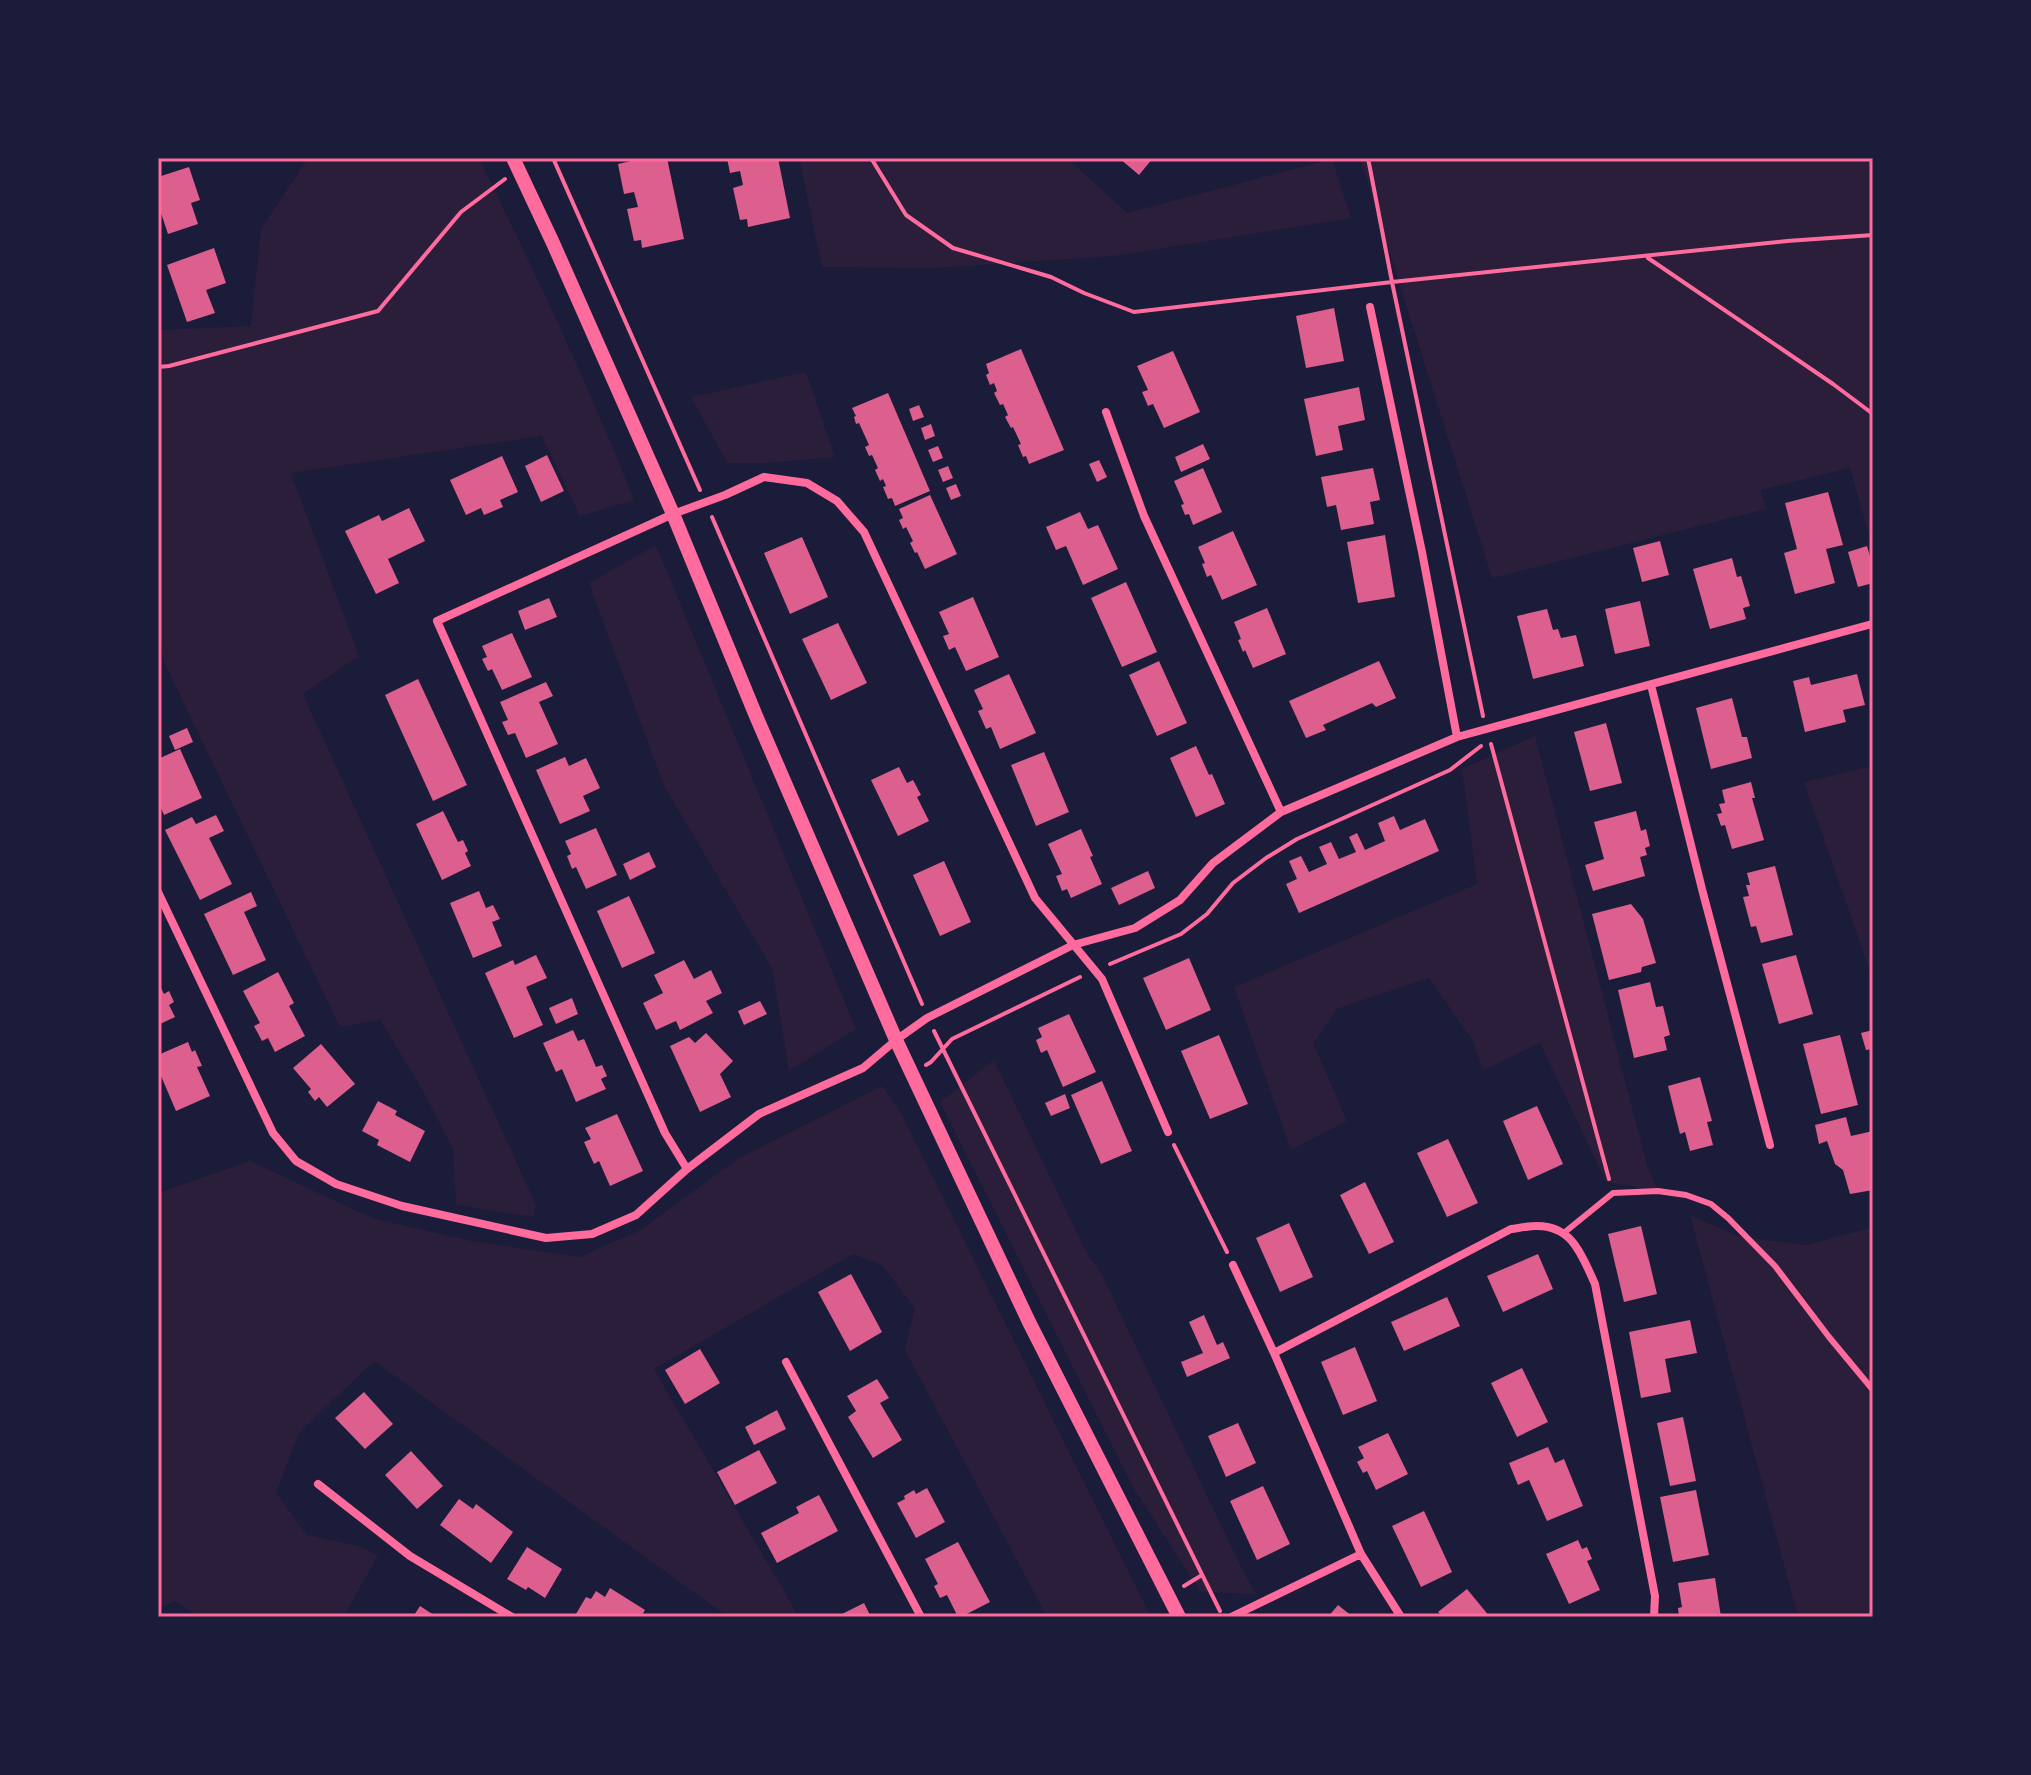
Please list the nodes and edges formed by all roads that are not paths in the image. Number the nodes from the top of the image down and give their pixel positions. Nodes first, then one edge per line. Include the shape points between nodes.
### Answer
1 (515, 163) edge
2 (1370, 307) dead end
3 (1106, 412) dead end
4 (673, 514) junction
5 (1872, 624) edge
6 (1651, 685) junction
7 (1457, 737) junction
8 (1281, 812) junction
9 (158, 892) edge
10 (1073, 945) junction
11 (896, 1040) junction
12 (1168, 1132) road end
13 (1770, 1145) dead end
14 (687, 1169) junction
15 (1565, 1232) junction
16 (1233, 1265) road end
17 (1274, 1353) junction
18 (786, 1362) dead end
19 (1873, 1390) edge
20 (318, 1484) dead end
21 (1361, 1554) junction
22 (512, 1617) edge
23 (921, 1617) edge
24 (1179, 1617) edge
25 (1231, 1617) edge
26 (1401, 1617) edge
27 (1654, 1617) edge

1 - 4 street
2 - 7 street
3 - 8 street via 1144,516
4 - 10 street via 764,477 807,483 837,501 864,532 1035,898
4 - 11 street
4 - 14 street via 437,621 665,1133
5 - 6 street
6 - 7 street
6 - 13 street
7 - 8 street
8 - 10 street via 1213,863 1180,900 1135,928
9 - 14 street via 273,1133 296,1161 336,1184 402,1206 546,1238 592,1234 636,1215
10 - 11 street via 927,1018
10 - 12 street via 1102,979
11 - 14 street via 863,1068 759,1114
11 - 24 street via 1029,1322
15 - 17 street via 1538,1225 1511,1229
15 - 19 lane via 1613,1193 1658,1191 1711,1204 1775,1266
15 - 27 street via 1595,1284 1655,1596
16 - 17 street
17 - 21 street
18 - 23 street
20 - 22 street via 410,1556
21 - 25 street
21 - 26 street

